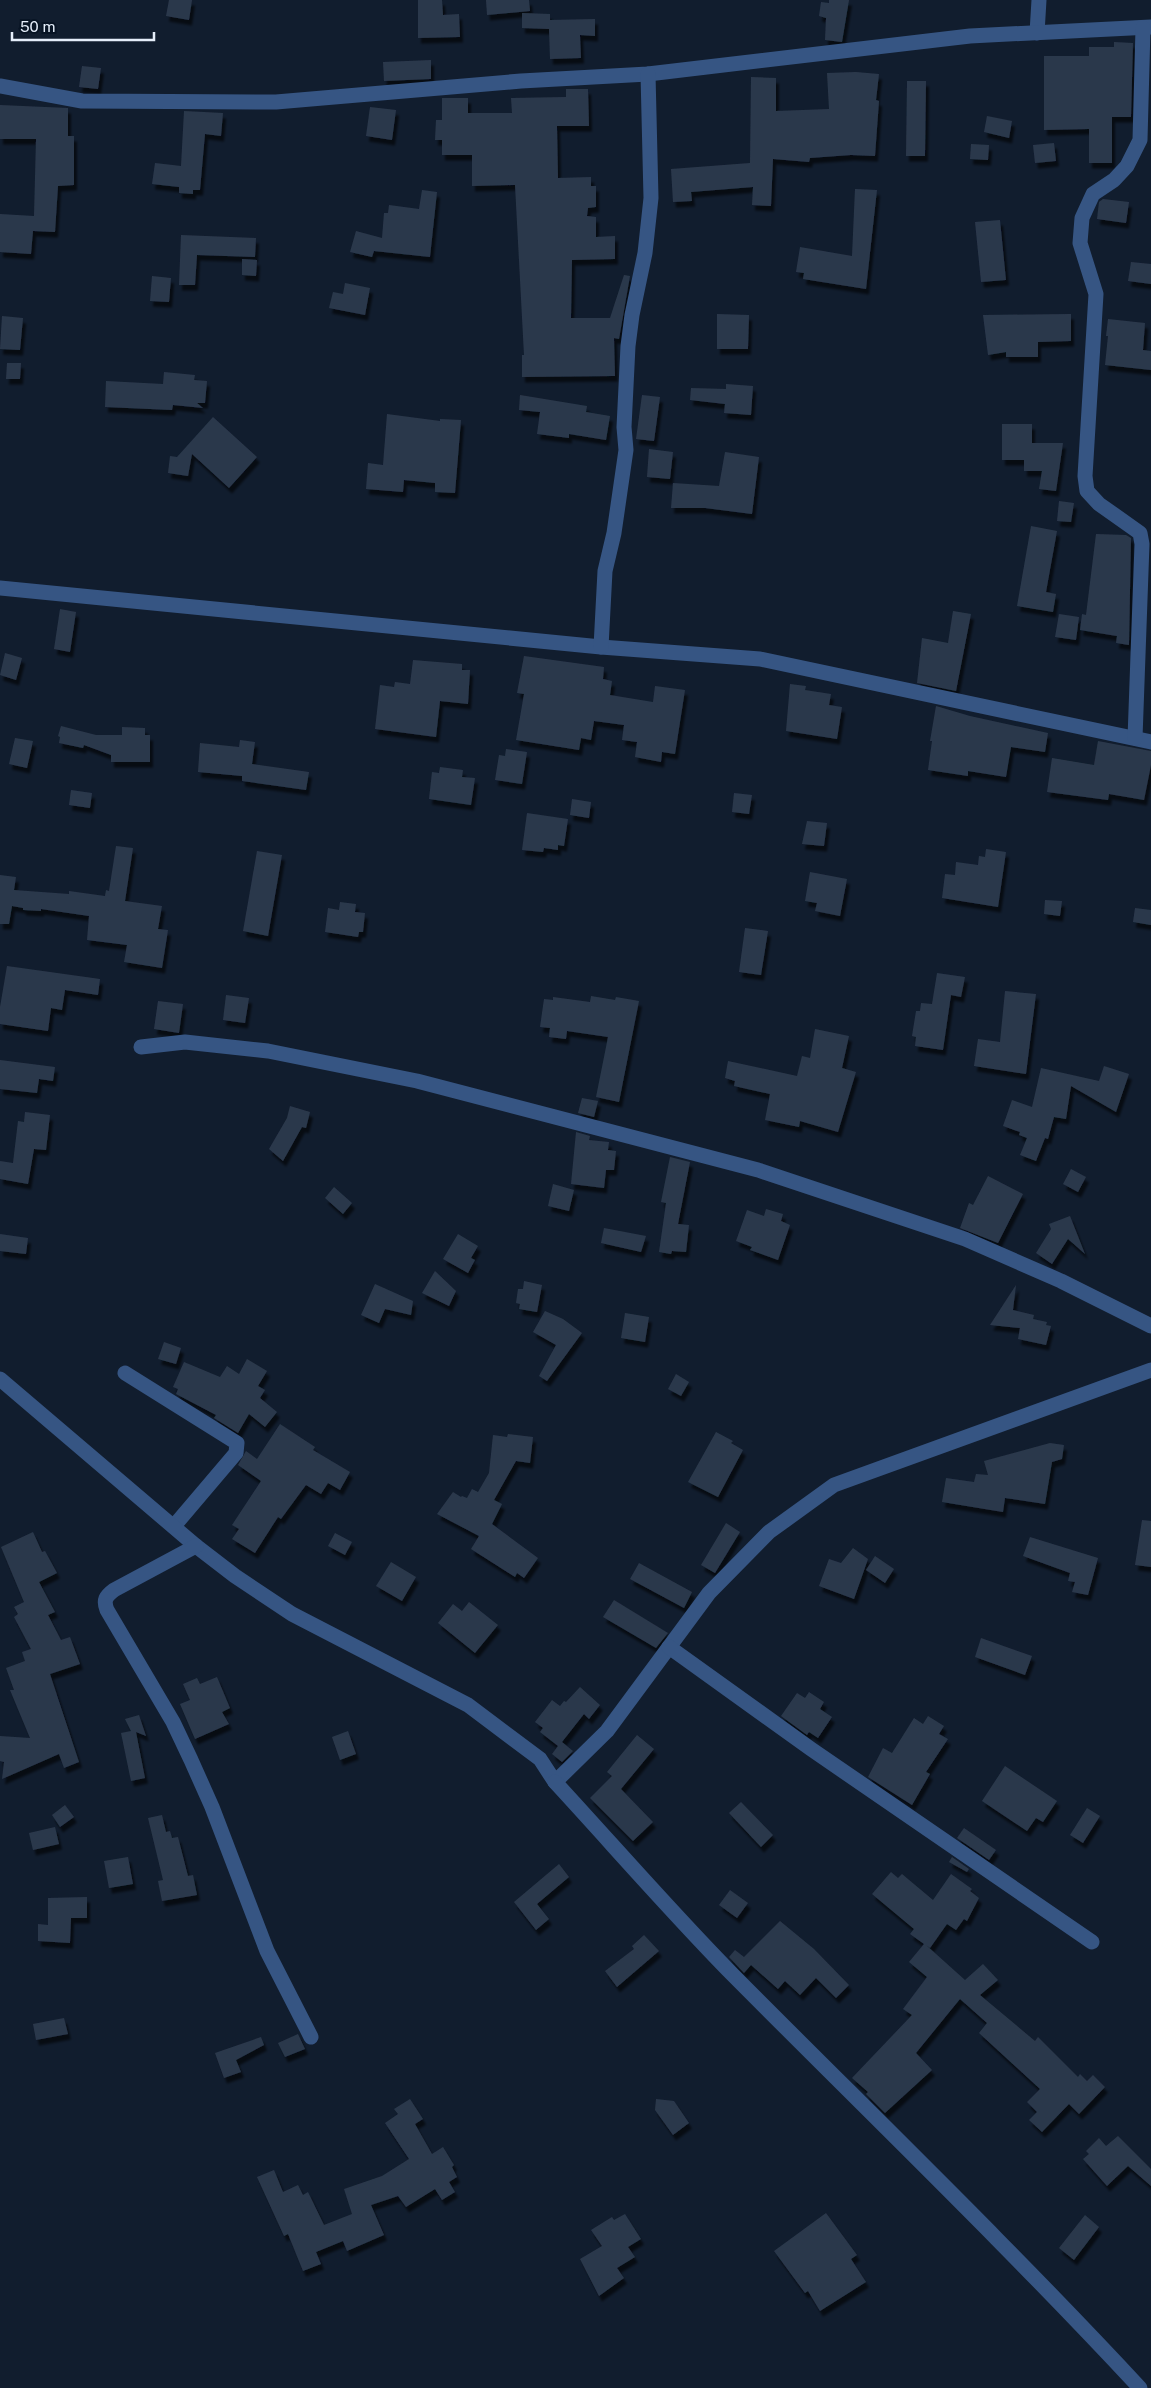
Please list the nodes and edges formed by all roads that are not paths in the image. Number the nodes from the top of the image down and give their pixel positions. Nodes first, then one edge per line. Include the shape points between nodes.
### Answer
1 (1039, 0) edge
2 (1147, 28) edge
3 (1037, 33) junction
4 (648, 74) junction
5 (0, 86) edge
6 (0, 588) edge
7 (601, 647) junction
8 (1135, 738) junction
9 (1151, 742) edge
10 (141, 1047) dead end
11 (1151, 1326) edge
12 (1151, 1370) edge
13 (125, 1373) dead end
14 (0, 1379) edge
15 (174, 1526) junction
16 (196, 1546) junction
17 (669, 1647) junction
18 (555, 1782) junction
19 (1092, 1942) dead end
20 (311, 2037) dead end
21 (1140, 2388) edge

1 - 3 street
2 - 3 street
2 - 8 street via 1140,140 1127,166 1114,180 1093,194 1082,218 1080,243 1096,294 1087,491 1140,533 1142,544
3 - 4 street via 970,36
4 - 5 street via 521,81 276,102 82,101
4 - 7 street via 651,198 645,253 628,346 626,450 605,571
6 - 7 street
7 - 8 street via 760,659
8 - 9 street
10 - 11 street via 185,1042 268,1051 418,1081 758,1170 965,1239 1062,1281
12 - 17 street via 834,1484 769,1532 709,1593
13 - 15 street via 237,1443 236,1453
14 - 15 street
15 - 16 street
16 - 18 street via 292,1614 468,1705 540,1759
16 - 20 street via 114,1590 104,1602 173,1722 212,1807 267,1951
17 - 18 street via 607,1731
17 - 19 street
18 - 21 street via 731,1973 944,2184

